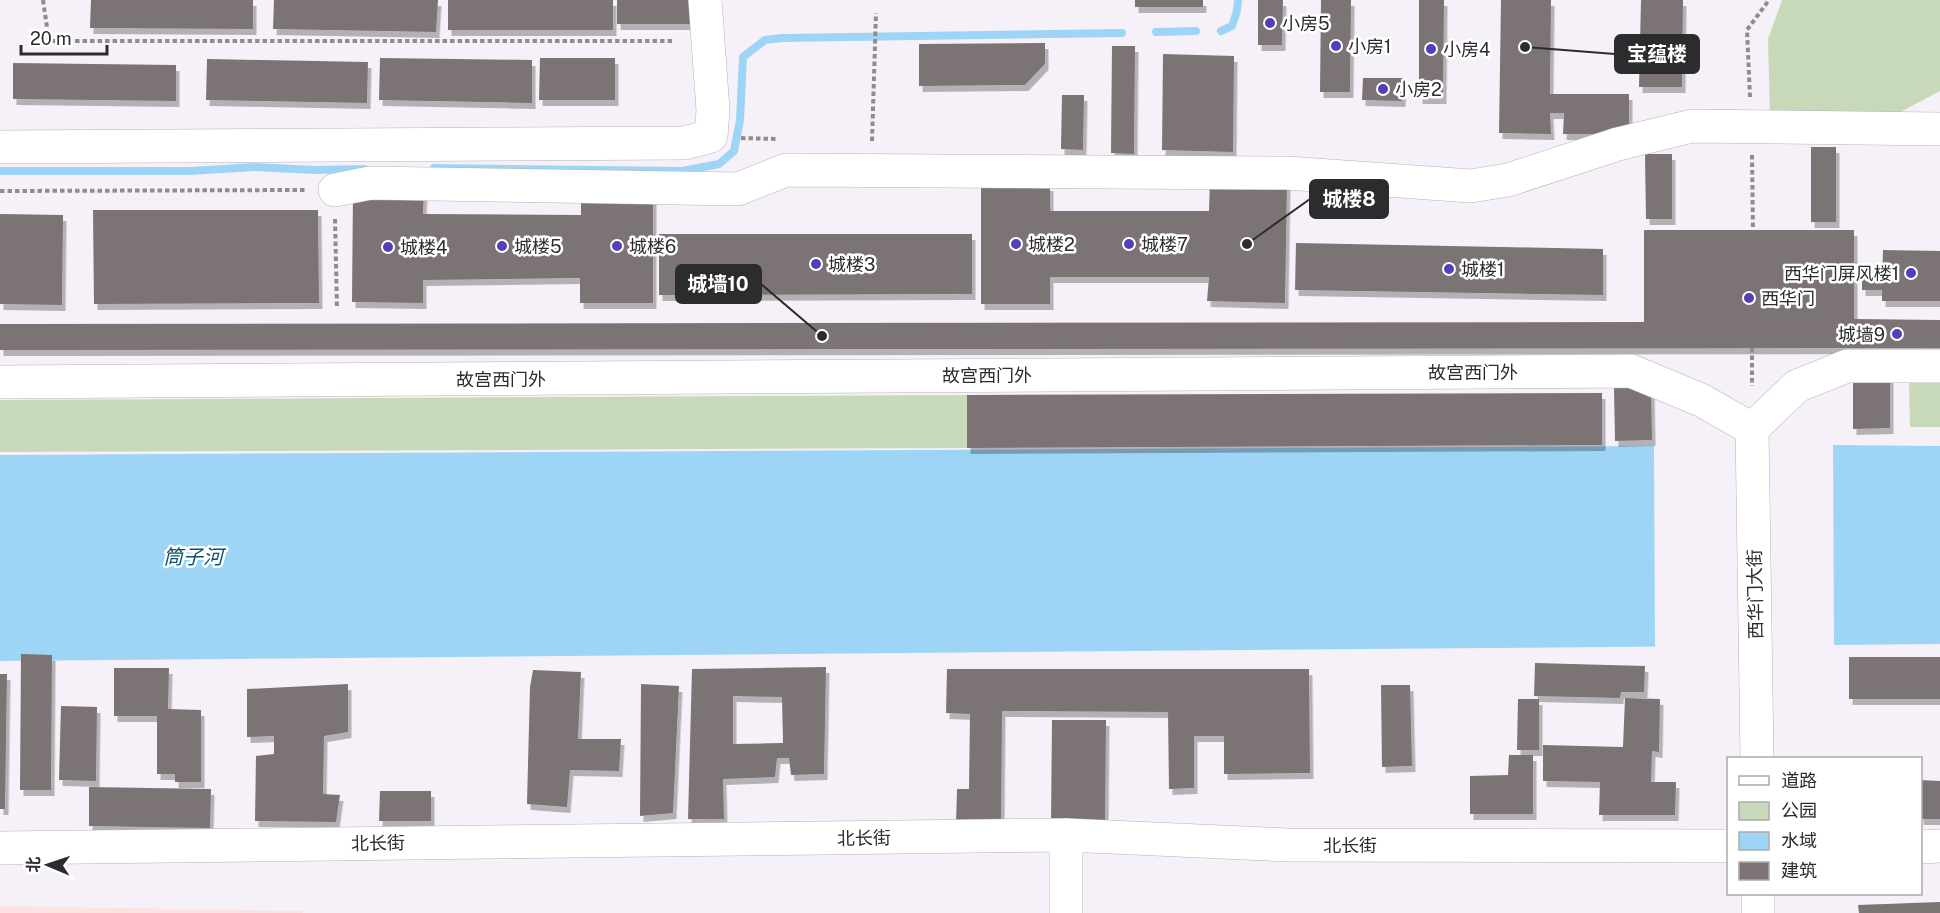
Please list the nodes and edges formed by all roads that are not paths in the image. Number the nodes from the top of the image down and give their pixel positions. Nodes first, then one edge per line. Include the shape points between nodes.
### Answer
1 (705, 0) edge
2 (1940, 106) edge
3 (1885, 128) junction
4 (1940, 129) edge
5 (0, 147) edge
6 (335, 190) road end
7 (1940, 366) edge
8 (0, 382) edge
9 (1752, 429) junction
10 (1757, 757) edge
11 (1066, 835) junction
12 (1727, 846) edge
13 (1940, 846) edge
14 (1922, 847) edge
15 (0, 848) edge
16 (1758, 895) edge
17 (1066, 913) edge
18 (1758, 913) edge

1 - 5 street via 711,136 698,141
2 - 3 street
3 - 4 street
3 - 6 street via 1692,126 1618,144 1508,180 1471,186 1287,173 786,170 738,189 370,183
7 - 9 street via 1848,366 1797,386
8 - 9 street, 故宫西门外 via 1631,371 1701,400
9 - 10 street, 西华门大街
11 - 12 street, 北长街 via 1288,845
11 - 15 street, 北长街
11 - 17 street
13 - 14 street
16 - 18 street

